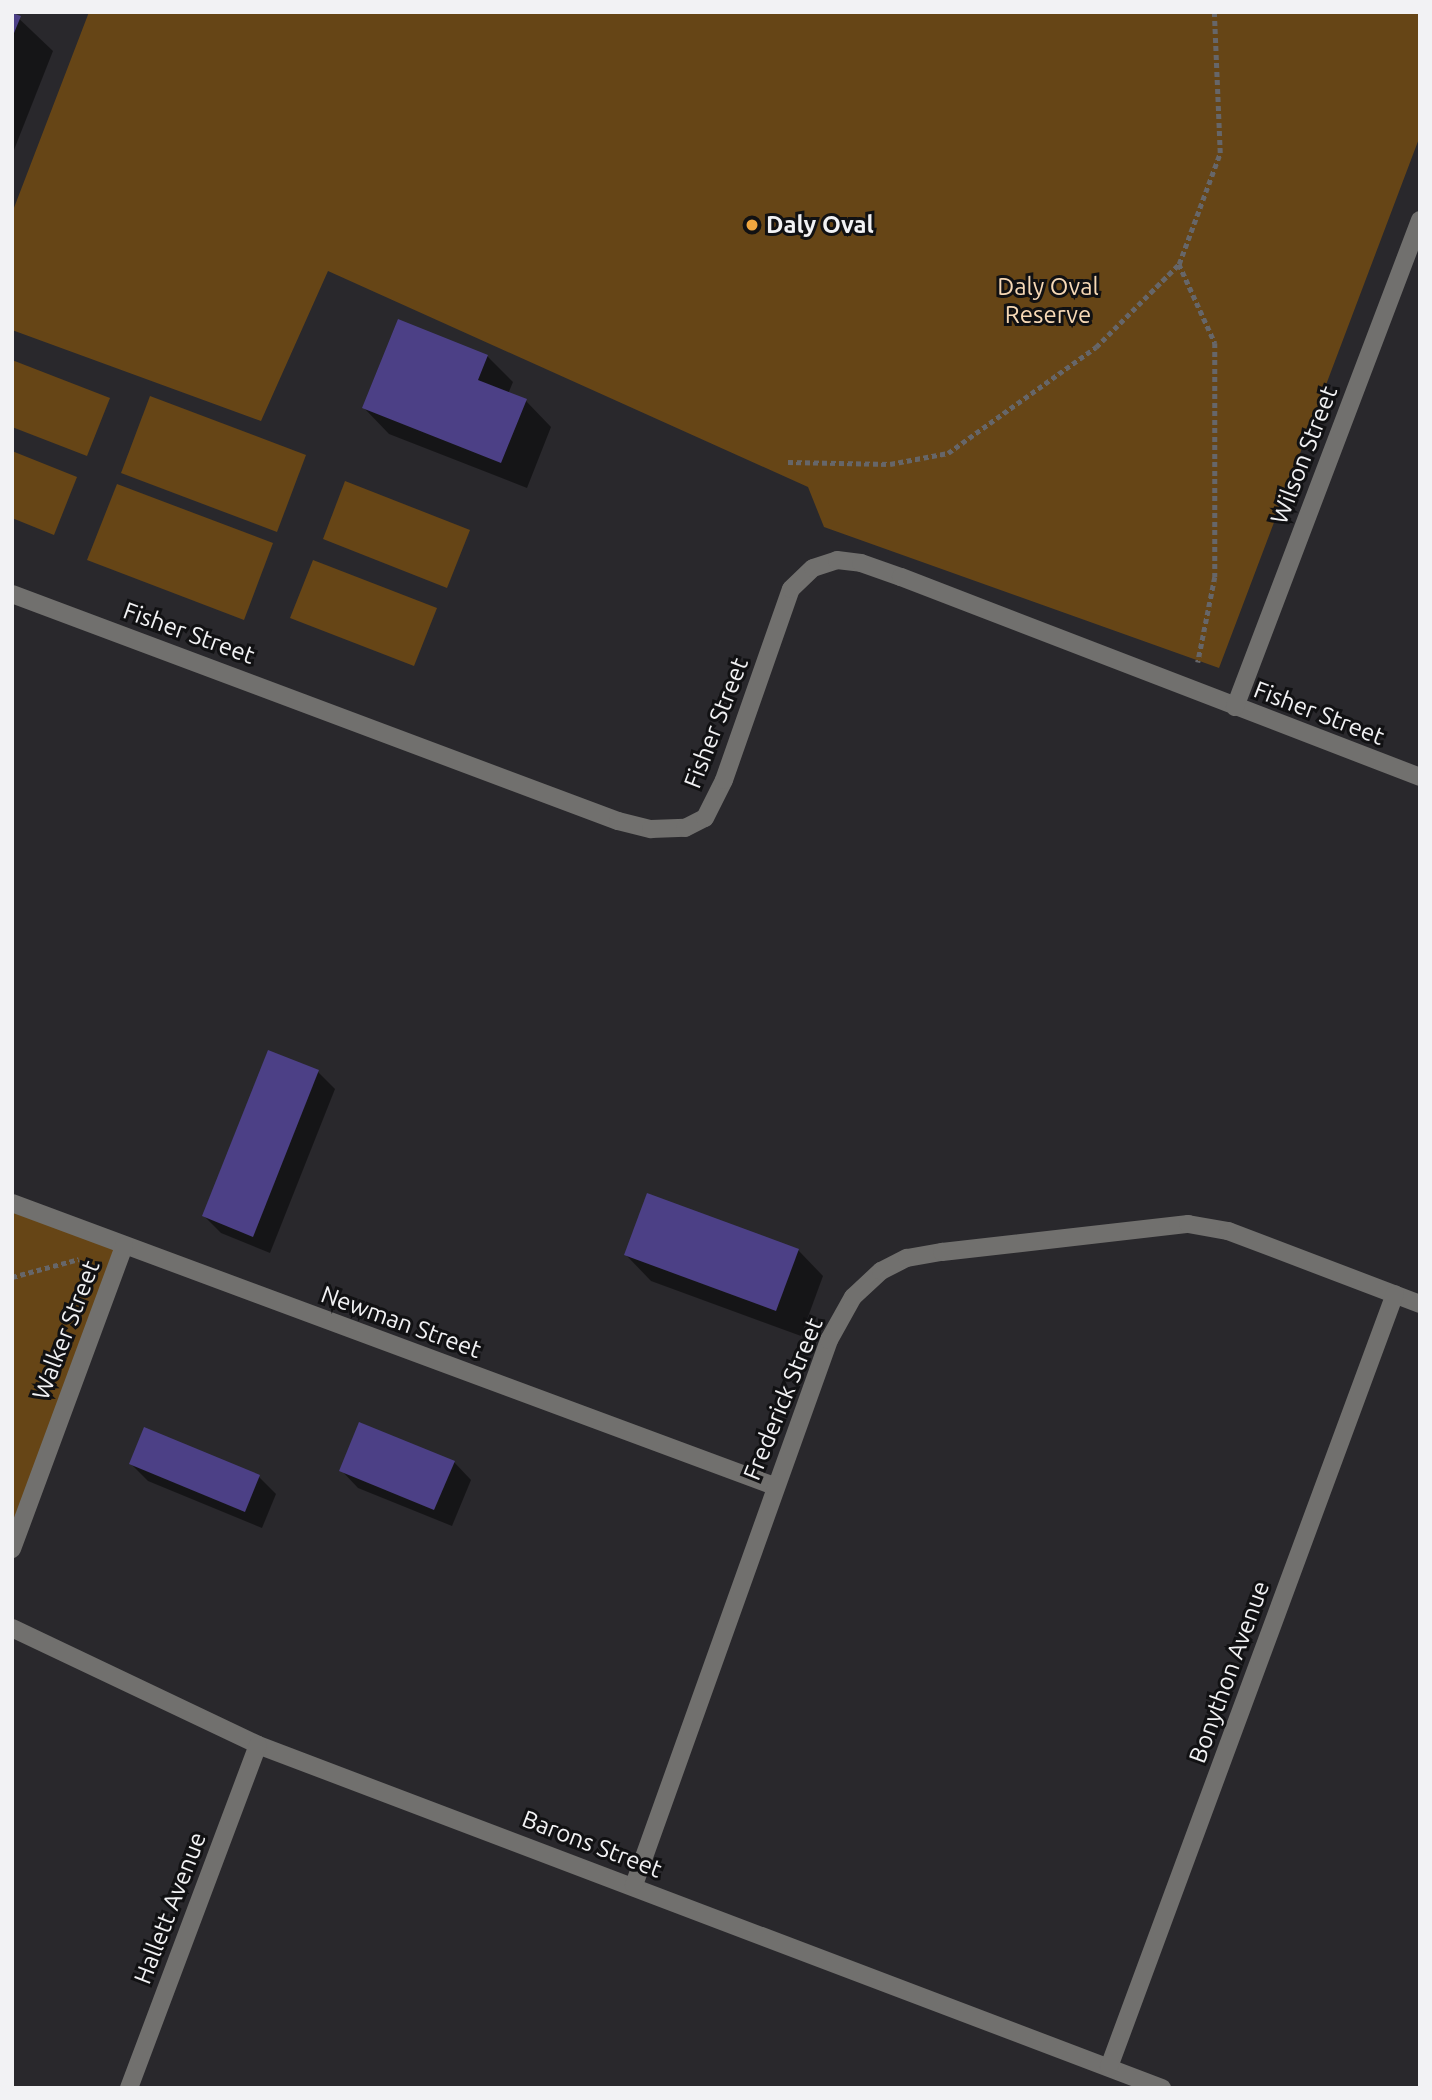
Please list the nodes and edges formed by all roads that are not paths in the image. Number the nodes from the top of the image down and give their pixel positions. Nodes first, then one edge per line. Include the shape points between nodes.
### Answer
1 (1420, 220) edge
2 (1413, 256) edge
3 (12, 594) edge
4 (1234, 708) junction
5 (1420, 777) edge
6 (12, 1203) edge
7 (124, 1246) junction
8 (1395, 1294) junction
9 (1420, 1304) edge
10 (774, 1486) junction
11 (12, 1549) edge
12 (12, 1628) edge
13 (258, 1745) junction
14 (634, 1885) junction
15 (1109, 2067) junction
16 (1160, 2087) edge
17 (129, 2088) edge

1 - 2 street, Wilson Street
2 - 4 street, Wilson Street
3 - 4 street, Fisher Street via 618,821 651,829 685,828 705,818 724,780 791,589 813,568 837,560 861,562
4 - 5 street, Fisher Street
6 - 7 street, Newman Street
7 - 10 street, Newman Street
7 - 11 street, Walker Street
8 - 9 street, Frederick Street
8 - 10 street, Frederick Street via 1228,1231 1188,1224 907,1258 881,1271 853,1297 829,1340
8 - 15 street, Bonython Avenue
10 - 14 street, Frederick Street
12 - 13 street, Barons Street
13 - 14 street, Barons Street
13 - 17 street, Hallett Avenue
14 - 15 street, Barons Street
15 - 16 street, Barons Street

